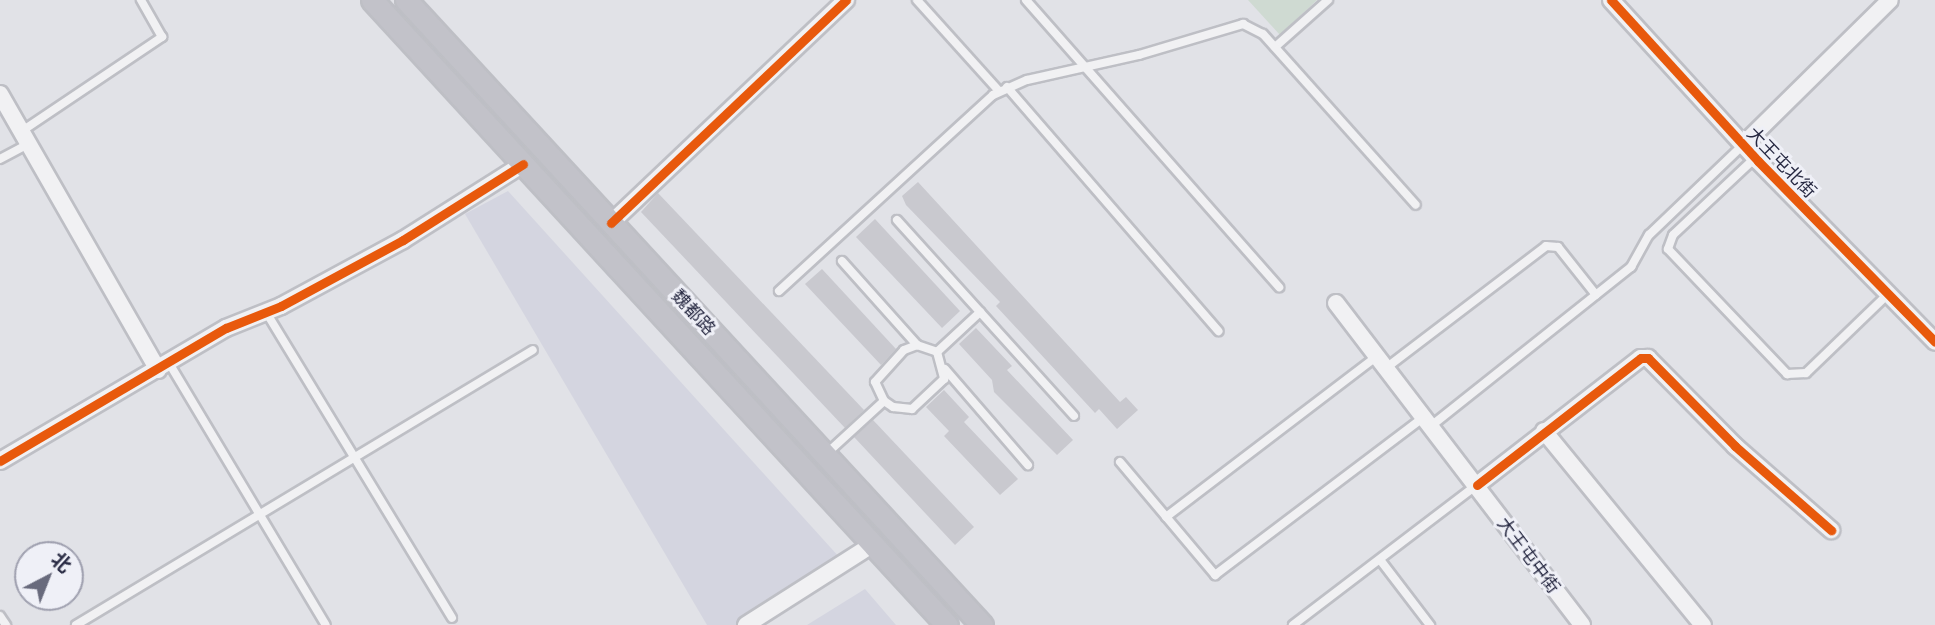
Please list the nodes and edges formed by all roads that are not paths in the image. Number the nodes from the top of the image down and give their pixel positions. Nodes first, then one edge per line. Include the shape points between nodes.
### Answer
1 (141, 0) edge
2 (372, 0) edge
3 (406, 0) edge
4 (846, 0) edge
5 (917, 0) edge
6 (1026, 0) edge
7 (1328, 0) edge
8 (1611, 0) edge
9 (1890, 0) edge
10 (1275, 47) junction
11 (1085, 67) junction
12 (1003, 89) junction
13 (0, 94) edge
14 (26, 137) junction
15 (1743, 145) junction
16 (1755, 158) junction
17 (0, 159) edge
18 (523, 164) junction
19 (1416, 205) dead end
20 (897, 220) dead end
21 (611, 223) junction
22 (842, 261) dead end
23 (1279, 287) dead end
24 (779, 290) dead end
25 (1888, 294) junction
26 (1596, 295) junction
27 (1336, 303) dead end
28 (266, 312) junction
29 (980, 312) junction
30 (1218, 331) dead end
31 (1935, 342) edge
32 (917, 345) junction
33 (533, 350) dead end
34 (937, 352) junction
35 (1381, 362) junction
36 (163, 366) junction
37 (945, 369) junction
38 (884, 401) junction
39 (1074, 416) dead end
40 (1428, 421) junction
41 (1544, 431) junction
42 (825, 455) junction
43 (354, 457) junction
44 (0, 461) edge
45 (1121, 462) dead end
46 (1028, 465) dead end
47 (1477, 485) junction
48 (260, 514) junction
49 (1166, 517) junction
50 (1831, 530) dead end
51 (873, 544) junction
52 (1381, 561) junction
53 (0, 616) edge
54 (452, 618) dead end
55 (6, 625) edge
56 (76, 625) edge
57 (326, 625) edge
58 (746, 625) edge
59 (947, 625) edge
60 (982, 625) edge
61 (1293, 625) edge
62 (1430, 625) edge
63 (1582, 625) edge
64 (1703, 625) edge

1 - 14 lane via 162,37
2 - 18 main road, 魏都路
3 - 21 main road, 魏都路
4 - 21 street
5 - 12 lane
6 - 11 lane
7 - 10 lane
8 - 15 street, 大王屯北街
9 - 15 street
10 - 11 lane via 1251,25 1243,24
10 - 19 lane
11 - 12 lane
11 - 23 lane
12 - 24 lane
12 - 30 lane
13 - 14 street
14 - 17 lane
14 - 36 street
15 - 16 street, 大王屯北街
15 - 26 lane via 1649,235 1631,267
16 - 25 street, 大王屯北街
16 - 25 lane via 1673,236 1668,249 1787,374 1806,373
18 - 28 street via 403,240
18 - 51 main road, 魏都路
20 - 29 lane
21 - 42 main road, 魏都路
22 - 32 lane
25 - 31 street, 大王屯北街
26 - 35 lane via 1558,247 1546,246
26 - 40 lane
27 - 35 street, 大王屯中街
28 - 36 street via 226,328
28 - 43 lane
29 - 34 lane
29 - 39 lane
32 - 34 lane
32 - 38 lane via 880,373 876,389
33 - 43 lane
34 - 37 lane
35 - 40 street, 大王屯中街
35 - 49 lane
36 - 44 street
36 - 48 lane
37 - 38 lane via 944,379 912,409
37 - 46 lane
38 - 42 lane
40 - 47 street, 大王屯中街
40 - 49 lane via 1214,575
41 - 47 street
41 - 50 street via 1641,358 1648,358 1735,446
41 - 64 street
42 - 60 main road, 魏都路
43 - 48 lane
43 - 54 lane
45 - 49 lane
47 - 52 lane
47 - 63 street, 大王屯中街
48 - 56 lane
48 - 57 lane
51 - 58 street
51 - 59 main road, 魏都路
52 - 61 lane
52 - 62 lane
53 - 55 lane

